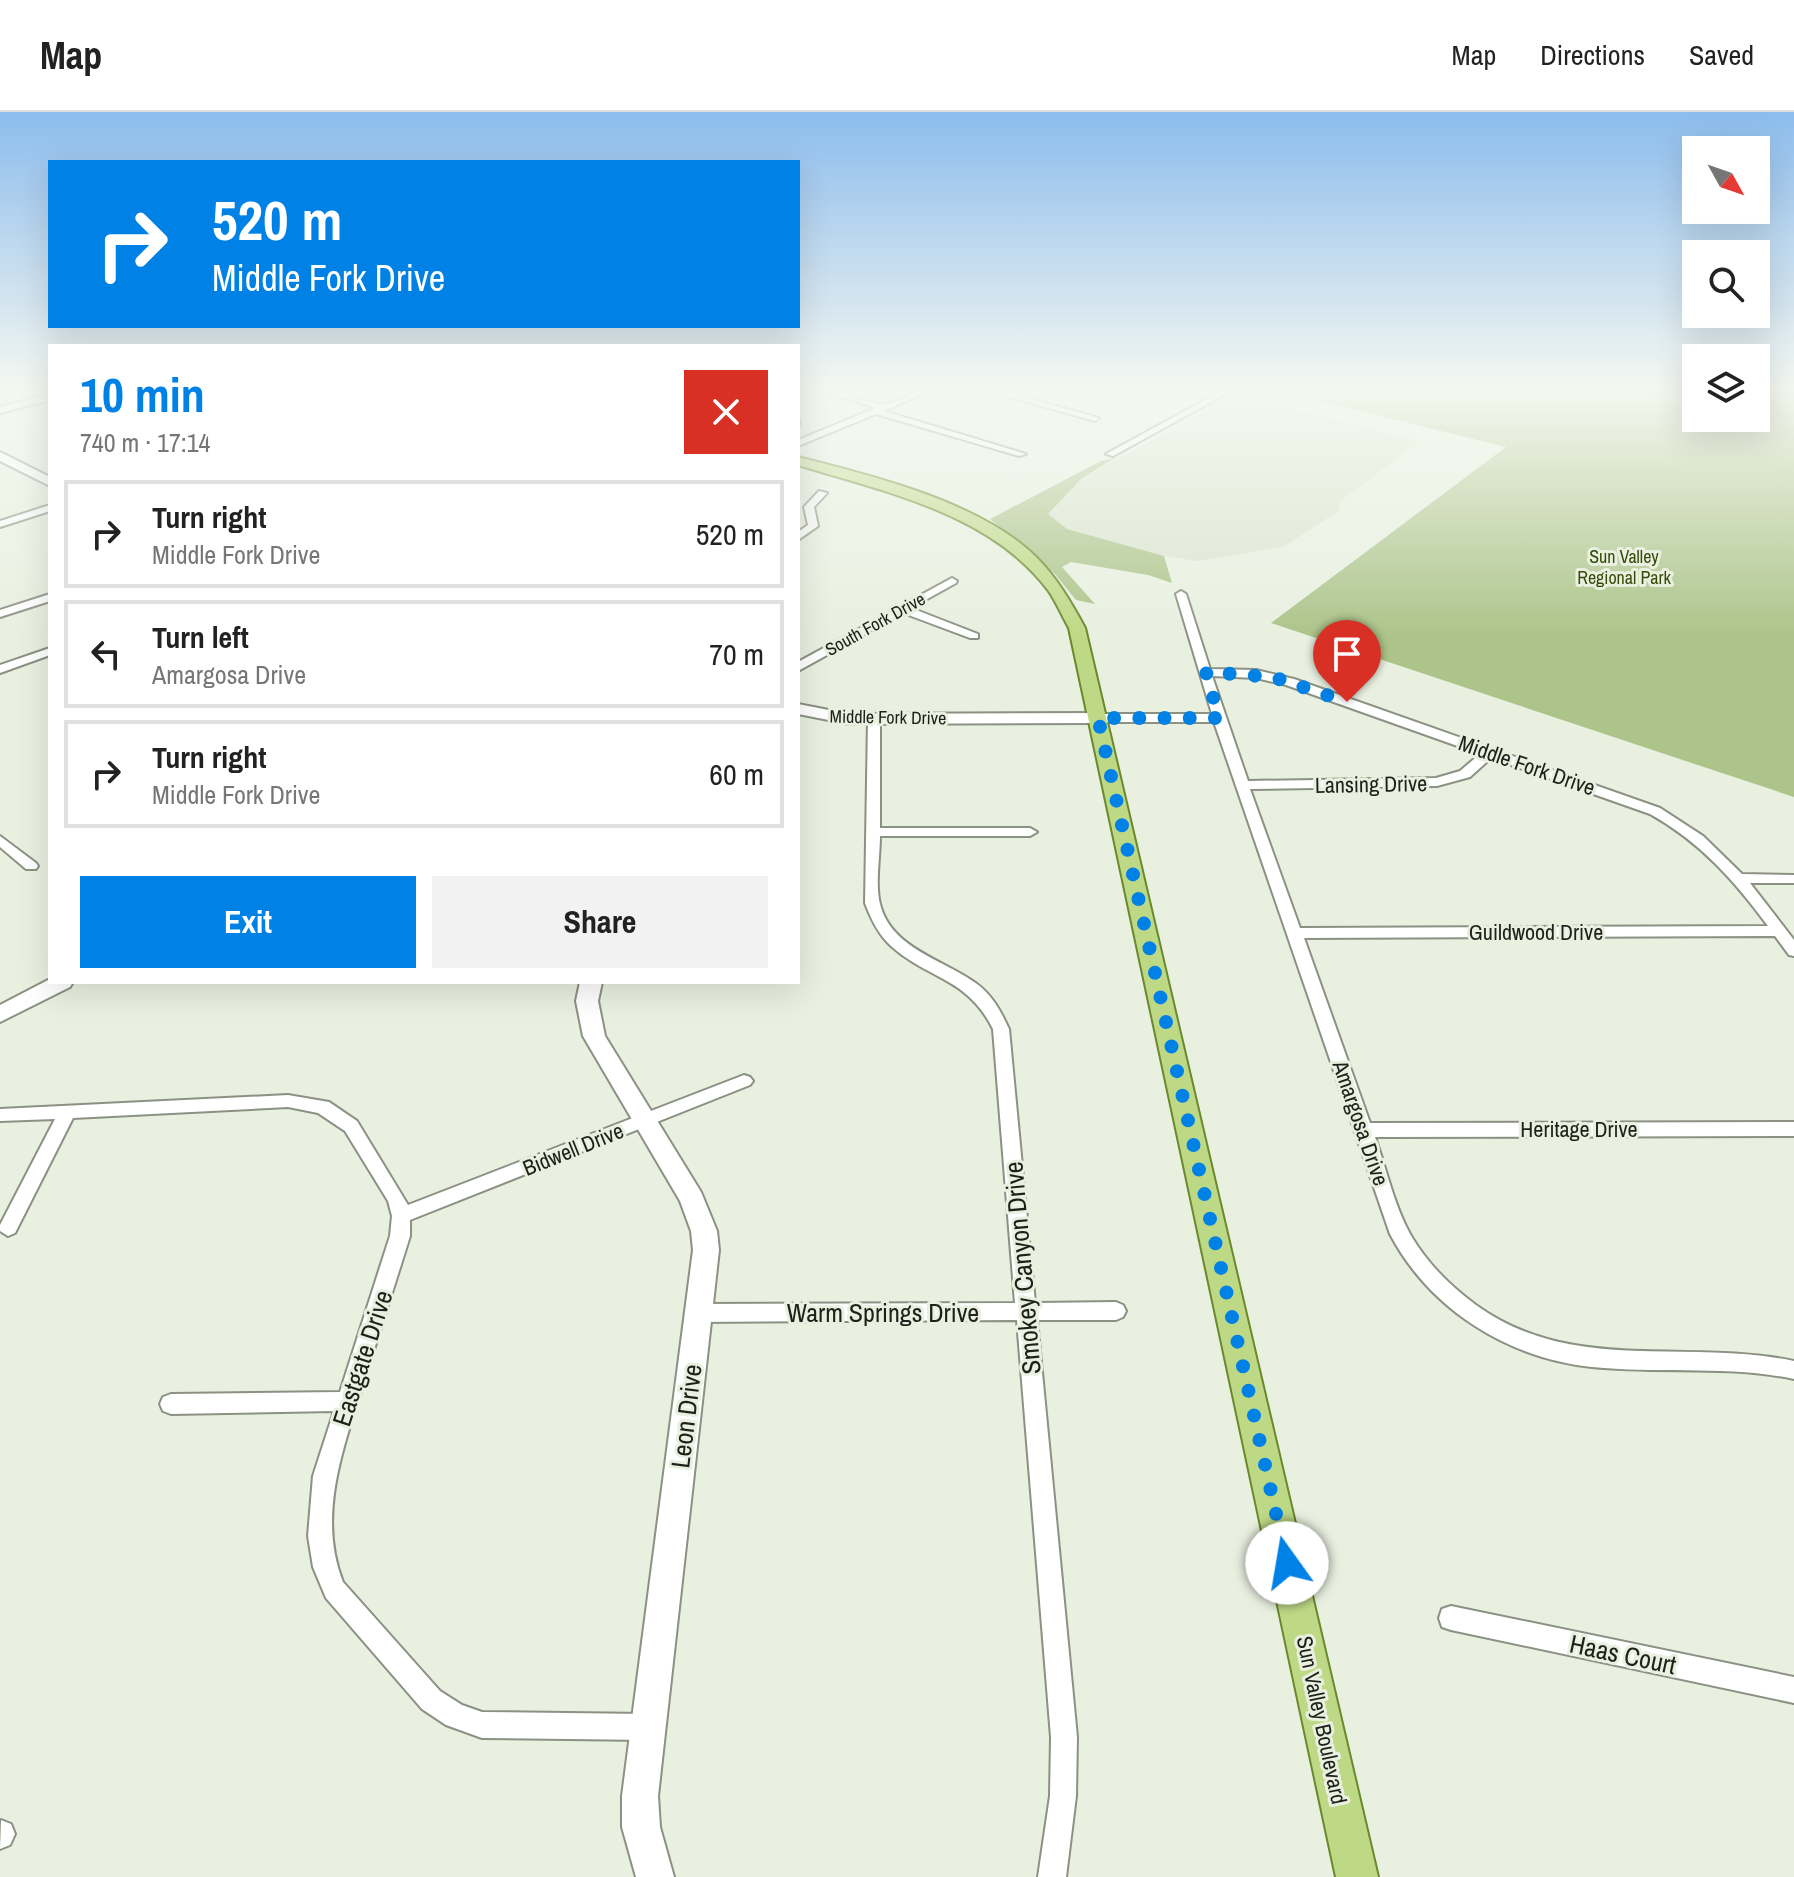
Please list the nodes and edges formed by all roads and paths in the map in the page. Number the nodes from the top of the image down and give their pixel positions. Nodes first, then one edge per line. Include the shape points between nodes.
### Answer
1 (30, 471) edge
2 (830, 471) edge
3 (48, 481) edge
4 (822, 493) dead end
5 (48, 509) edge
6 (0, 524) edge
7 (800, 536) edge
8 (952, 581) dead end
9 (1181, 594) dead end
10 (48, 598) edge
11 (34, 602) junction
12 (903, 609) junction
13 (48, 611) edge
14 (0, 614) edge
15 (974, 636) dead end
16 (48, 652) edge
17 (800, 666) edge
18 (0, 669) edge
19 (1206, 672) junction
20 (800, 710) edge
21 (1098, 718) junction
22 (1219, 718) junction
23 (874, 719) junction
24 (1490, 752) junction
25 (1242, 785) junction
26 (873, 832) junction
27 (1030, 832) dead end
28 (0, 840) edge
29 (31, 866) dead end
30 (1738, 878) junction
31 (1794, 879) edge
32 (1779, 931) junction
33 (1294, 933) junction
34 (1794, 951) edge
35 (58, 984) edge
36 (591, 984) edge
37 (0, 1014) edge
38 (744, 1081) dead end
39 (67, 1113) junction
40 (0, 1115) edge
41 (645, 1121) junction
42 (1794, 1129) edge
43 (1363, 1130) junction
44 (401, 1216) junction
45 (8, 1228) dead end
46 (1026, 1311) junction
47 (1116, 1311) dead end
48 (699, 1313) junction
49 (1794, 1370) edge
50 (348, 1401) junction
51 (171, 1404) dead end
52 (1451, 1618) dead end
53 (1794, 1690) edge
54 (647, 1727) junction
55 (655, 1877) edge
56 (1052, 1877) edge
57 (1357, 1877) edge

1 - 3 street
2 - 21 main road, Sun Valley Boulevard via 961,514 1019,550 1071,613
4 - 7 street via 809,507 813,526
5 - 6 street
8 - 12 street, South Fork Drive
9 - 19 street, Amargosa Drive
10 - 11 street
11 - 13 street
11 - 14 street
12 - 15 street
12 - 17 street, South Fork Drive
16 - 18 street
19 - 22 street, Amargosa Drive
19 - 24 street, Middle Fork Drive via 1290,682
20 - 23 street, Middle Fork Drive via 833,718
21 - 22 street, Middle Fork Drive
21 - 23 street, Middle Fork Drive
21 - 57 main road, Sun Valley Boulevard
22 - 25 street, Amargosa Drive
23 - 26 street, Smokey Canyon Drive
24 - 25 street, Lansing Drive via 1465,774 1429,784
24 - 30 street, Middle Fork Drive via 1674,821 1714,849
25 - 33 street, Amargosa Drive
26 - 27 street
26 - 46 street, Smokey Canyon Drive via 872,903 881,927 906,950 979,992 997,1016
28 - 29 street
30 - 31 street
30 - 32 street, Middle Fork Drive
32 - 33 street, Guildwood Drive
32 - 34 street, Middle Fork Drive
33 - 43 street, Amargosa Drive
35 - 37 street
36 - 41 street, Leon Drive via 587,1001 594,1036
38 - 41 street, Bidwell Drive
39 - 40 street
39 - 44 street via 274,1101 323,1107 351,1126 393,1191
39 - 45 street
41 - 44 street, Bidwell Drive
41 - 48 street, Leon Drive via 692,1199 704,1231
42 - 43 street, Heritage Drive
43 - 49 street, Amargosa Drive via 1410,1252 1445,1292 1496,1328 1589,1358 1739,1359
44 - 50 street, Eastgate Drive via 400,1236
46 - 47 street, Warm Springs Drive
46 - 48 street, Warm Springs Drive
46 - 56 street, Smokey Canyon Drive via 1064,1737 1063,1796
48 - 54 street, Leon Drive
50 - 51 street
50 - 54 street, Eastgate Drive via 324,1476 320,1536 325,1567 347,1608 431,1700 482,1725
52 - 53 street, Haas Court
54 - 55 street, Leon Drive via 641,1827

